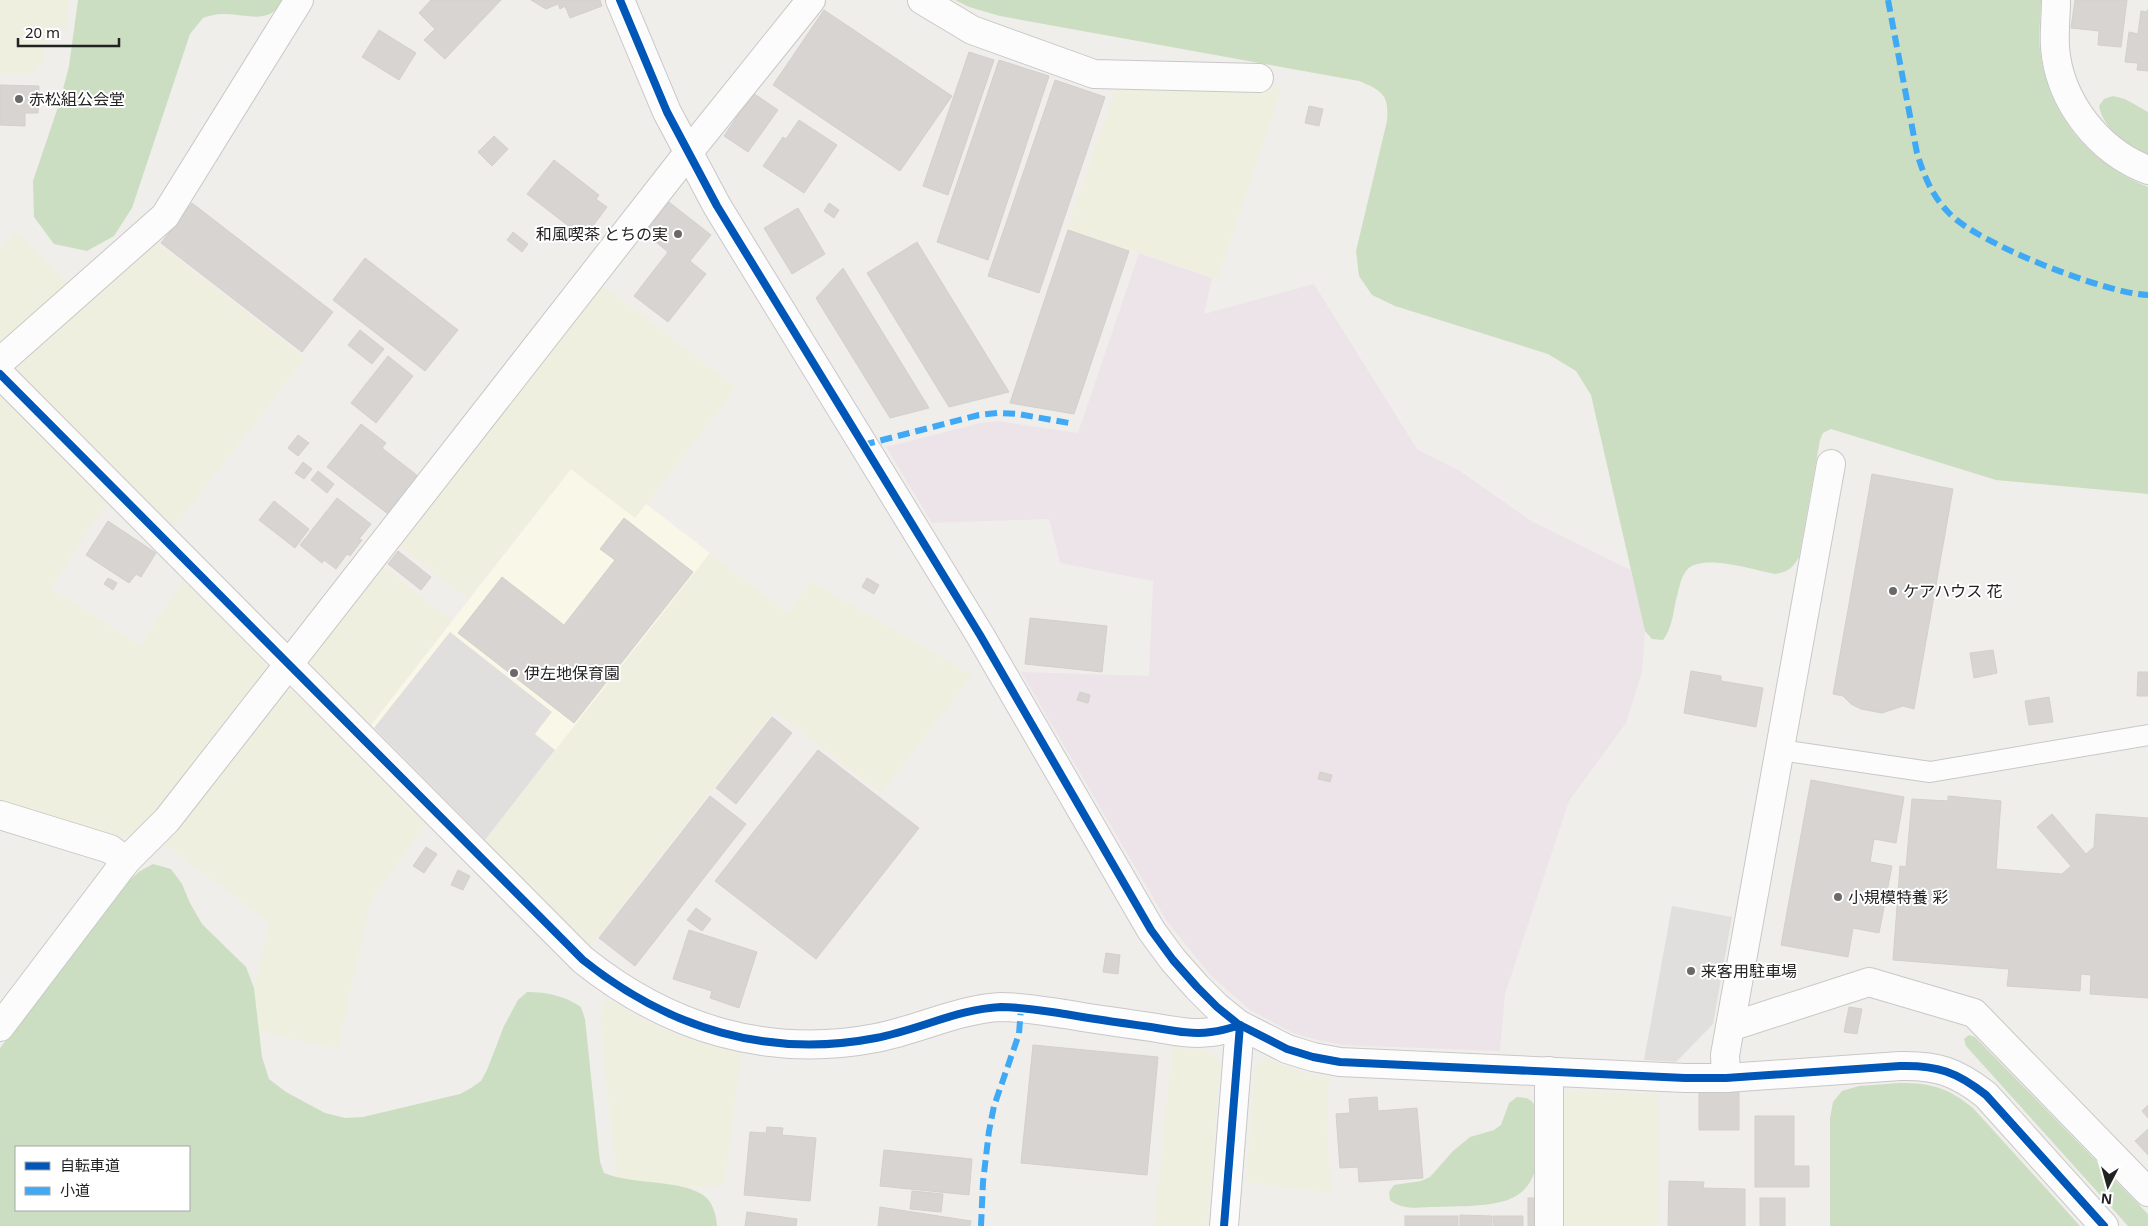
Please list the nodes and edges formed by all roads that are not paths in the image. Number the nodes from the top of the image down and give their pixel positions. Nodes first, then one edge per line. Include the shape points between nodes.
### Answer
1 (299, 0) edge
2 (620, 0) edge
3 (812, 0) edge
4 (922, 0) edge
5 (2056, 0) edge
6 (1259, 78) dead end
7 (688, 154) junction
8 (2148, 170) edge
9 (0, 362) edge
10 (0, 374) edge
11 (1831, 464) dead end
12 (289, 664) junction
13 (2148, 735) edge
14 (1780, 750) junction
15 (0, 815) edge
16 (126, 861) junction
17 (1240, 1025) junction
18 (0, 1027) edge
19 (1730, 1027) junction
20 (1549, 1071) junction
21 (1726, 1078) junction
22 (2148, 1192) edge
23 (1224, 1226) edge
24 (1549, 1226) edge
25 (2104, 1226) edge

1 - 9 street via 165,216
2 - 7 street
3 - 7 street
4 - 6 street via 972,30 1094,74
5 - 8 street via 2055,47 2061,76 2072,104 2110,149
7 - 12 street
7 - 17 street via 980,635 1132,899 1173,960 1217,1007
10 - 12 street
11 - 14 street
12 - 16 street via 167,820
12 - 17 street via 583,960 611,982 672,1016 738,1038 808,1045 878,1038 969,1012 1000,1007 1180,1032 1211,1032
13 - 14 lane via 1930,772
14 - 19 street
15 - 16 street via 110,849
16 - 18 street
17 - 20 street via 1287,1050 1340,1062
17 - 23 street
19 - 21 street via 1725,1055
19 - 22 street via 1869,982 1974,1013
20 - 21 street
20 - 24 street
21 - 25 street via 1923,1065 1946,1070 1967,1080 1986,1095

